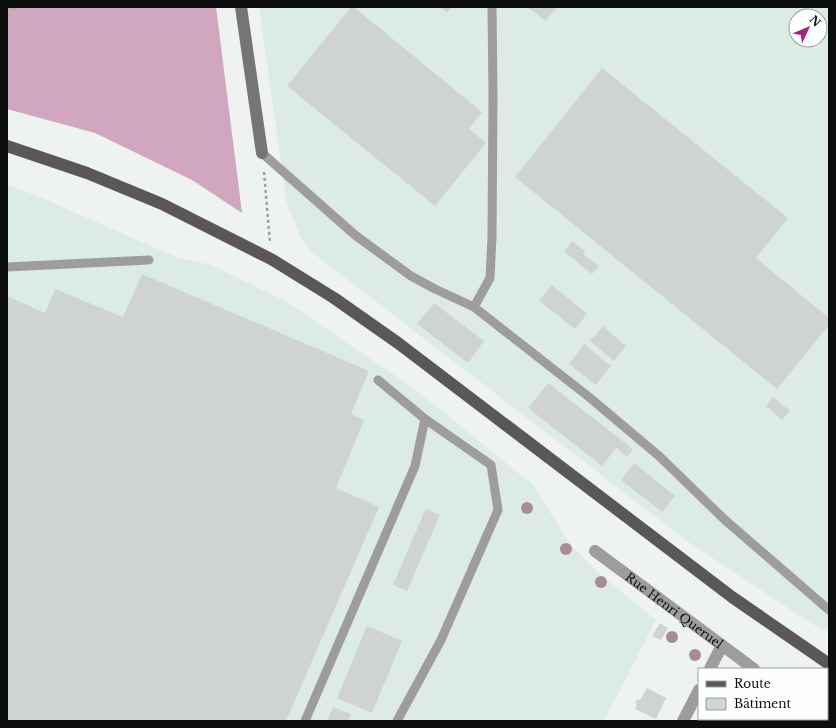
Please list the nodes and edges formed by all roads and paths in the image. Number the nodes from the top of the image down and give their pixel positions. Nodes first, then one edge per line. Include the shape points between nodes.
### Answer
1 (241, 7) edge
2 (492, 7) edge
3 (7, 146) edge
4 (262, 153) junction
5 (271, 259) junction
6 (149, 260) dead end
7 (7, 267) edge
8 (474, 307) junction
9 (378, 380) dead end
10 (426, 419) junction
11 (595, 551) dead end
12 (806, 590) junction
13 (829, 604) edge
14 (829, 610) edge
15 (722, 645) junction
16 (829, 664) edge
17 (710, 668) edge
18 (753, 668) edge
19 (698, 692) edge
20 (305, 721) edge
21 (397, 721) edge
22 (683, 721) edge

1 - 4 street
2 - 8 lane via 490,278
3 - 5 main road via 87,173 162,204
4 - 5 path
4 - 8 lane via 361,240 411,276
5 - 16 main road via 334,298 398,343 732,597
6 - 7 lane
8 - 12 lane via 659,456 725,520
9 - 10 lane
10 - 20 lane via 415,466
10 - 21 lane via 491,465 498,510 441,640
11 - 15 street, Rue Henri Queruel
12 - 13 lane
12 - 14 lane
15 - 17 street
15 - 18 street, Rue Henri Queruel
19 - 22 street

